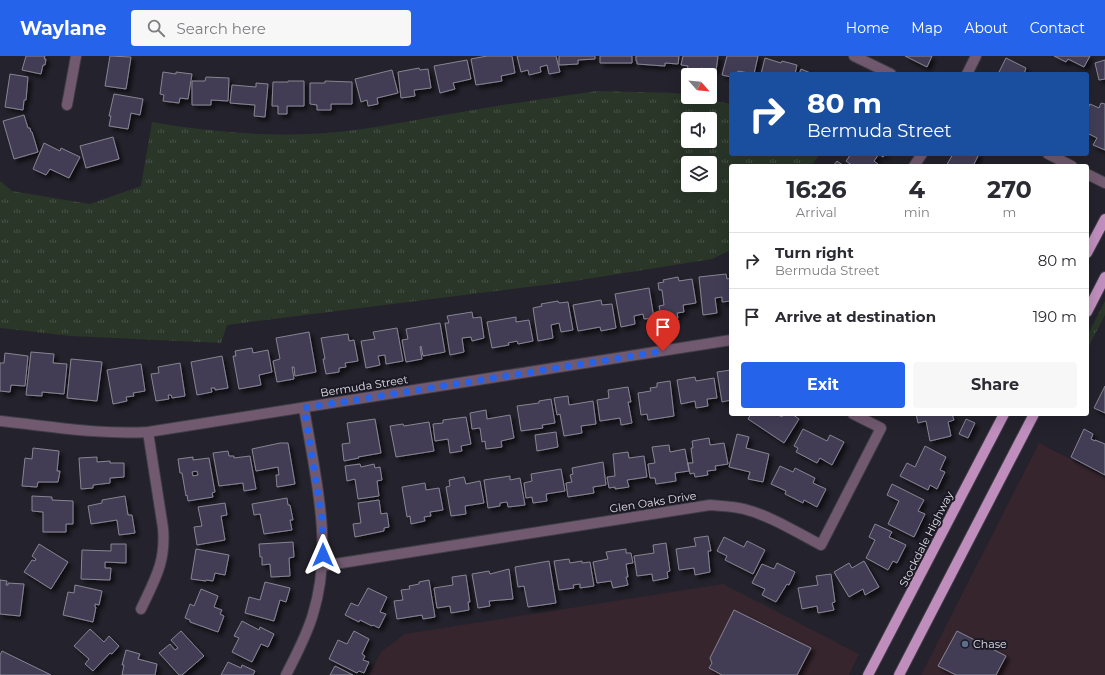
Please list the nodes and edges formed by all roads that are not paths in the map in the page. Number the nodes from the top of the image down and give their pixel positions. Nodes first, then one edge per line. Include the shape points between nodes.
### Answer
1 (76, 56) edge
2 (854, 56) edge
3 (976, 56) edge
4 (887, 72) edge
5 (968, 72) edge
6 (67, 105) dead end
7 (1052, 156) edge
8 (1068, 164) edge
9 (1089, 175) edge
10 (1105, 183) edge
11 (1105, 219) edge
12 (1089, 249) edge
13 (1105, 277) edge
14 (1089, 308) edge
15 (729, 340) edge
16 (304, 408) junction
17 (857, 416) edge
18 (1003, 416) edge
19 (1033, 416) edge
20 (0, 421) edge
21 (148, 432) junction
22 (322, 566) junction
23 (141, 609) dead end
24 (286, 675) edge
25 (868, 675) edge
26 (899, 675) edge

1 - 6 street
2 - 4 street
3 - 5 street
7 - 8 street
9 - 10 street
11 - 12 main road
13 - 14 main road
15 - 16 street, Bermuda Street
16 - 21 street, Bermuda Street
16 - 22 street via 322,519
17 - 22 street, Glen Oaks Drive via 881,428 821,545 743,508 710,506
18 - 25 main road, Stockdale Highway
19 - 26 main road
20 - 21 street, Bermuda Street via 122,434
21 - 23 street via 164,528 164,543 159,572
22 - 24 street via 314,613

